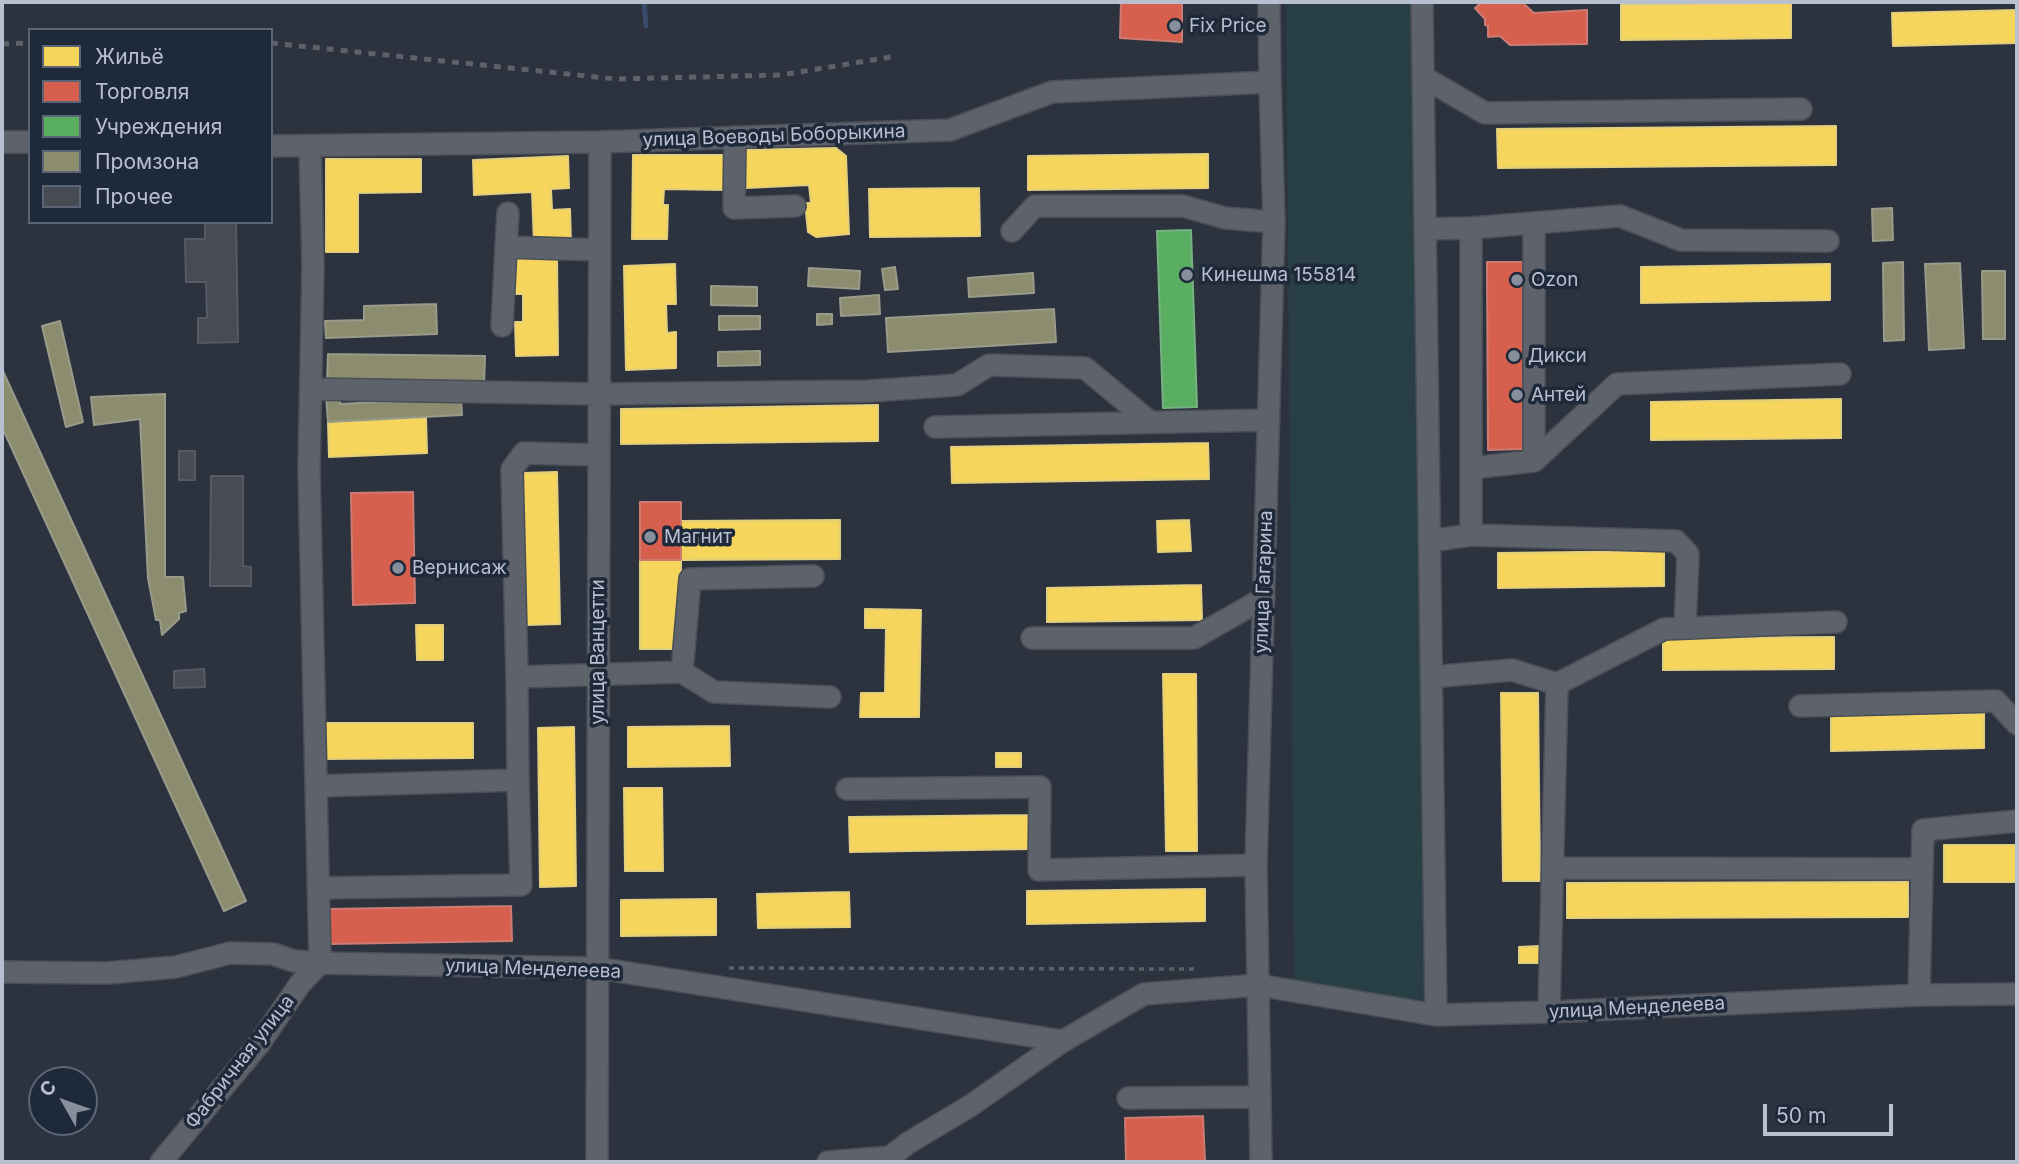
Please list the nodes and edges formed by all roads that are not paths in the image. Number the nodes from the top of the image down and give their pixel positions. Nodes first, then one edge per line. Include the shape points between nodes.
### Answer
1 (1269, 2) edge
2 (1422, 2) edge
3 (1423, 77) junction
4 (1270, 82) junction
5 (1801, 109) dead end
6 (735, 137) junction
7 (2, 142) edge
8 (28, 142) edge
9 (600, 142) junction
10 (273, 146) edge
11 (310, 147) junction
12 (795, 206) dead end
13 (508, 213) dead end
14 (1275, 222) junction
15 (1534, 223) junction
16 (1471, 228) junction
17 (1425, 229) junction
18 (1012, 231) dead end
19 (1828, 241) dead end
20 (506, 247) junction
21 (600, 250) junction
22 (502, 326) dead end
23 (1840, 374) dead end
24 (311, 389) junction
25 (599, 394) junction
26 (1269, 420) junction
27 (1150, 422) junction
28 (935, 427) dead end
29 (599, 456) junction
30 (1534, 461) junction
31 (1472, 467) junction
32 (1471, 536) junction
33 (1429, 541) junction
34 (813, 576) dead end
35 (1264, 598) junction
36 (1836, 622) dead end
37 (1685, 628) junction
38 (1032, 638) dead end
39 (681, 672) junction
40 (598, 673) junction
41 (517, 677) junction
42 (1431, 677) junction
43 (1557, 684) junction
44 (830, 697) dead end
45 (1800, 706) dead end
46 (2017, 724) edge
47 (518, 780) junction
48 (316, 786) junction
49 (847, 789) dead end
50 (2017, 821) edge
51 (1256, 864) junction
52 (1553, 868) junction
53 (1922, 869) junction
54 (318, 888) junction
55 (320, 963) junction
56 (597, 968) junction
57 (2, 972) edge
58 (1258, 985) junction
59 (2017, 993) edge
60 (1919, 995) junction
61 (1549, 1012) junction
62 (1436, 1015) junction
63 (1063, 1041) junction
64 (1259, 1097) junction
65 (1128, 1098) dead end
66 (887, 1159) edge
67 (161, 1162) edge
68 (597, 1162) edge
69 (828, 1162) edge
70 (1261, 1162) edge

1 - 4 street, улица Гагарина
2 - 3 street
3 - 5 street via 1485,113
3 - 17 street
4 - 6 street, улица Воеводы Боборыкина via 1052,92 950,130
4 - 14 street, улица Гагарина
6 - 9 street, улица Воеводы Боборыкина
6 - 12 street via 734,208
7 - 8 street
9 - 11 street, улица Воеводы Боборыкина
9 - 21 street, улица Ванцетти
10 - 11 street, улица Воеводы Боборыкина
11 - 24 street
13 - 20 street
14 - 18 street via 1224,218 1183,206 1035,206
14 - 26 street, улица Гагарина
15 - 16 street
15 - 19 street via 1620,216 1681,240
15 - 30 street
16 - 17 street
16 - 31 street
17 - 33 street
20 - 21 street
20 - 22 street
21 - 25 street, улица Ванцетти
23 - 30 street via 1618,384
24 - 25 street
24 - 48 street
25 - 27 street via 869,391 957,385 989,365 1085,368
25 - 29 street, улица Ванцетти
26 - 27 street
26 - 35 street, улица Гагарина
27 - 28 street
29 - 40 street, улица Ванцетти
29 - 41 street via 524,453 512,469
30 - 31 street
31 - 32 street
32 - 33 street
32 - 37 street via 1676,541 1688,554
33 - 42 street
34 - 39 street via 690,579
35 - 38 street via 1194,638
35 - 51 street, улица Гагарина
36 - 37 street
37 - 43 street via 1664,629
39 - 40 street
39 - 44 street via 714,692
40 - 41 street
40 - 56 street, улица Ванцетти
41 - 47 street
42 - 43 street via 1512,670
42 - 62 street
43 - 52 street
45 - 46 street via 1996,701
47 - 48 street
47 - 54 street via 521,885
48 - 54 street
49 - 51 street via 1040,787 1039,870
50 - 53 street via 1923,830
51 - 58 street, улица Гагарина
52 - 53 street
52 - 61 street
53 - 60 street
54 - 55 street
55 - 56 street, улица Менделеева
55 - 57 street, улица Менделеева via 273,954 230,953 176,967 107,973
55 - 67 street, Фабричная улица
56 - 63 street, улица Менделеева
56 - 68 street, улица Ванцетти
58 - 62 street, улица Менделеева
58 - 63 street, улица Менделеева via 1144,994
58 - 64 street, улица Гагарина
59 - 60 street, улица Менделеева
60 - 61 street, улица Менделеева
61 - 62 street, улица Менделеева
63 - 66 street, улица Менделеева
64 - 65 street
64 - 70 street, улица Гагарина
66 - 69 street

